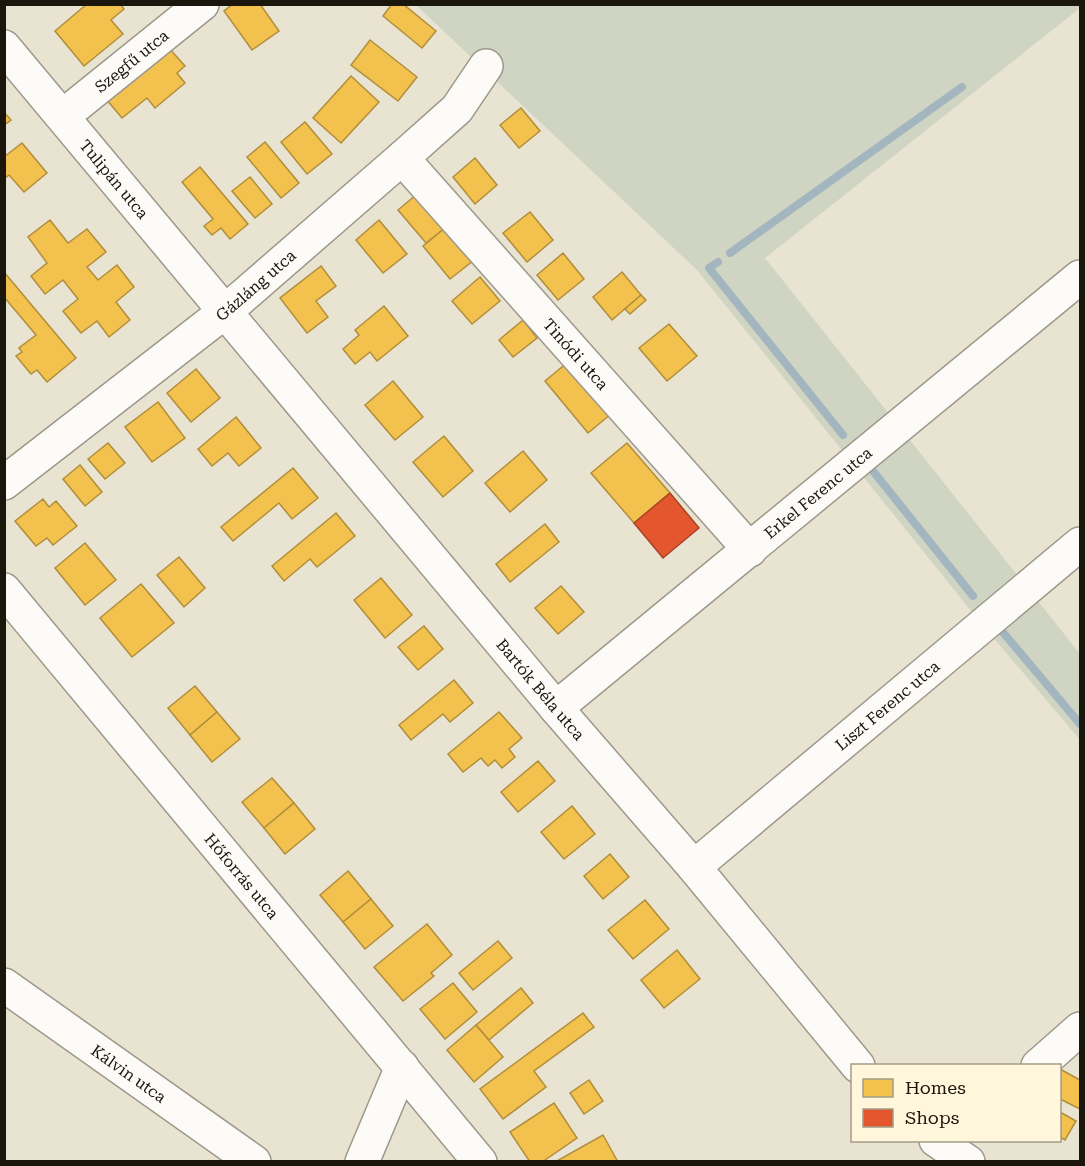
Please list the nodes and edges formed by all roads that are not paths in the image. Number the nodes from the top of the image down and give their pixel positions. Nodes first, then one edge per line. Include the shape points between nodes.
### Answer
1 (202, 4) edge
2 (4, 47) edge
3 (486, 66) dead end
4 (63, 116) junction
5 (402, 158) junction
6 (1080, 277) edge
7 (227, 310) junction
8 (4, 483) edge
9 (1080, 544) edge
10 (750, 550) junction
11 (4, 590) edge
12 (556, 708) junction
13 (694, 867) junction
14 (4, 985) edge
15 (1080, 1029) edge
16 (857, 1064) edge
17 (1039, 1064) edge
18 (402, 1067) junction
19 (254, 1161) edge
20 (362, 1161) edge
21 (480, 1161) edge

1 - 4 street, Szegfű utca
2 - 4 street, Tulipán utca
3 - 5 street, Gázláng utca via 457,109
4 - 7 street, Tulipán utca
5 - 7 street, Gázláng utca
5 - 10 street, Tinódi utca
6 - 10 street, Erkel Ferenc utca
7 - 8 street, Gázláng utca
7 - 12 street, Bartók Béla utca
9 - 13 street, Liszt Ferenc utca
10 - 12 street, Erkel Ferenc utca
11 - 18 street, Hőforrás utca
12 - 13 street, Bartók Béla utca
13 - 16 street, Bartók Béla utca
14 - 19 street, Kálvin utca
15 - 17 street
18 - 20 street
18 - 21 street, Hőforrás utca

